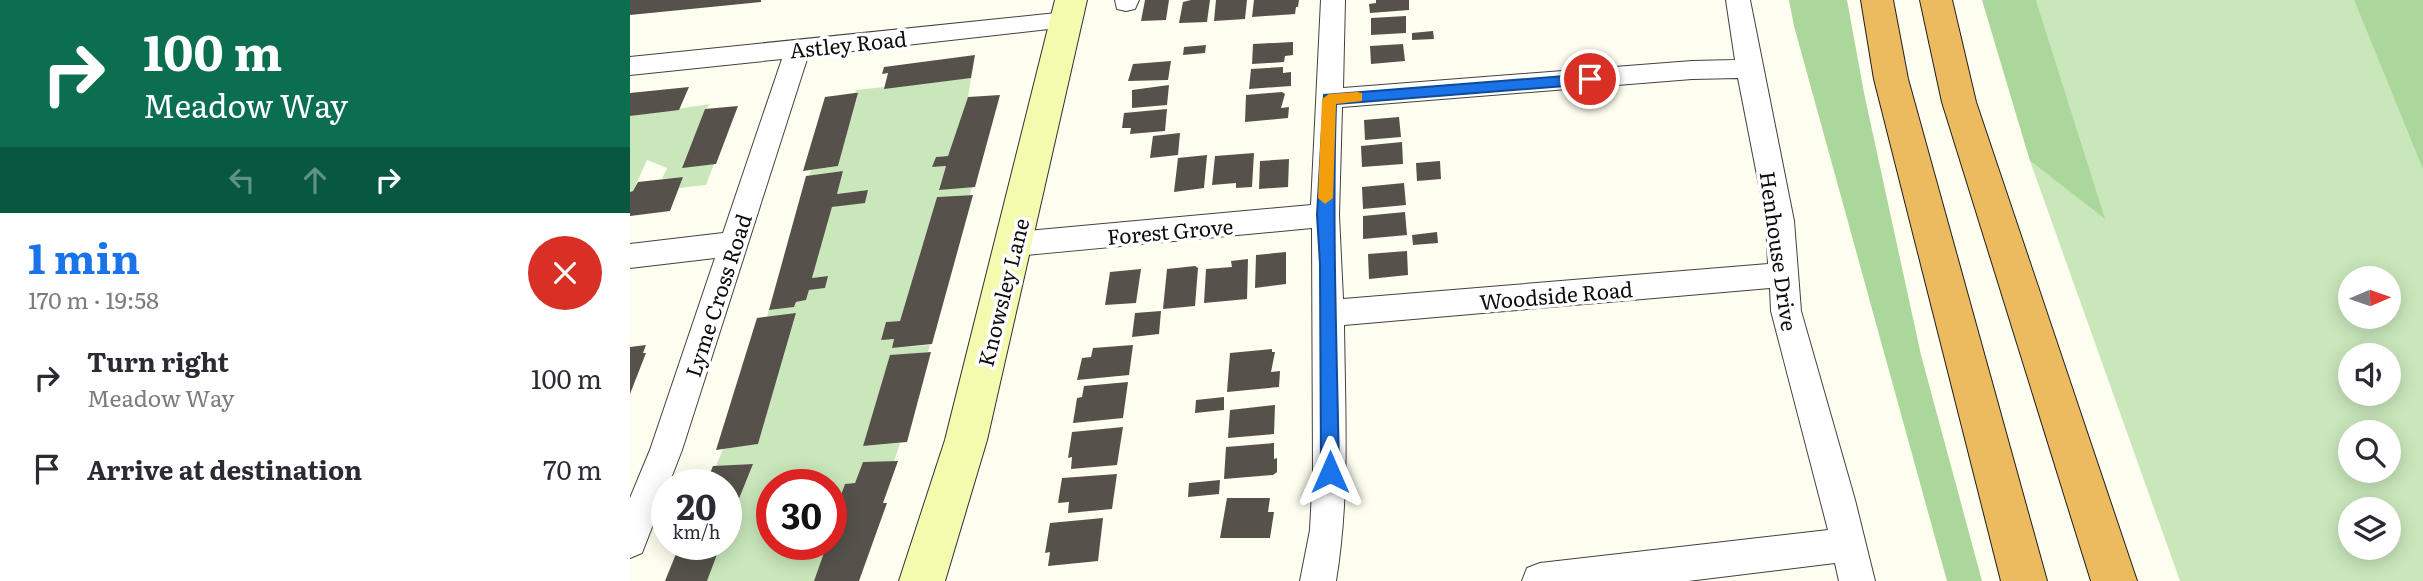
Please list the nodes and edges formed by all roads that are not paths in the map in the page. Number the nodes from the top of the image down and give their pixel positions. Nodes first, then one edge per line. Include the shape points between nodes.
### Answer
1 (1333, 0) edge
2 (1738, 0) edge
3 (1877, 0) edge
4 (1936, 0) edge
5 (1068, 10) edge
6 (798, 48) junction
7 (630, 66) edge
8 (1749, 69) junction
9 (1329, 99) junction
10 (1325, 215) junction
11 (733, 244) junction
12 (1014, 244) junction
13 (630, 256) edge
14 (1784, 275) junction
15 (1329, 313) junction
16 (630, 541) edge
17 (1846, 545) junction
18 (922, 581) edge
19 (1318, 581) edge
20 (1540, 581) edge
21 (1857, 581) edge
22 (2024, 581) edge
23 (2114, 581) edge

1 - 9 street
2 - 8 street, Henhouse Drive
3 - 22 highway via 1891,79
4 - 23 highway via 1959,102
5 - 6 street, Astley Road
5 - 12 main road, Knowsley Lane
6 - 7 street, Astley Road
6 - 11 street, Lyme Cross Road
8 - 9 street
8 - 14 street, Henhouse Drive via 1780,221
9 - 10 street
10 - 12 street, Forest Grove
10 - 15 street
11 - 13 street
11 - 16 street, Lyme Cross Road via 666,450
12 - 18 main road, Knowsley Lane via 966,440
14 - 15 street, Woodside Road
14 - 17 street, Henhouse Drive via 1793,343 1838,500
15 - 19 street via 1330,472
17 - 20 street
17 - 21 street, Henhouse Drive

